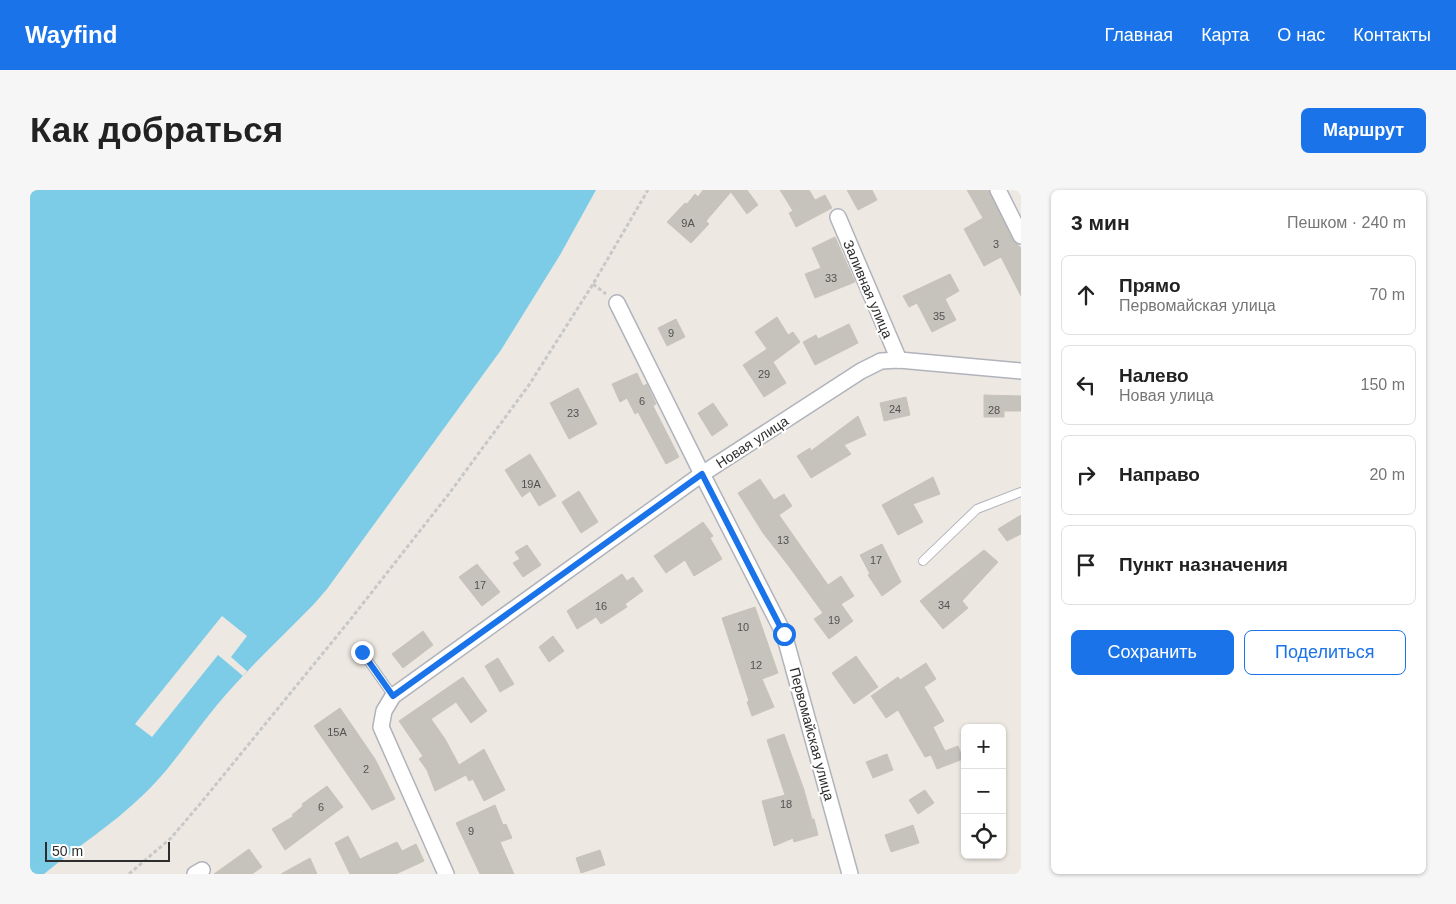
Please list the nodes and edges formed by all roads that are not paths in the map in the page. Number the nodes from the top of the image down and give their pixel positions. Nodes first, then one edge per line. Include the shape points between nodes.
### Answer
1 (998, 190) edge
2 (838, 217) dead end
3 (1021, 236) edge
4 (617, 303) dead end
5 (899, 360) junction
6 (1021, 371) edge
7 (702, 474) junction
8 (1021, 492) edge
9 (923, 561) dead end
10 (362, 652) dead end
11 (393, 696) junction
12 (446, 874) edge
13 (850, 874) edge

1 - 3 street
2 - 5 street, Заливная улица
4 - 7 street, Первомайская улица
5 - 6 street, Новая улица
5 - 7 street, Новая улица via 881,361 861,371
7 - 11 street, Новая улица
7 - 13 street, Первомайская улица via 784,634
8 - 9 lane via 978,509
10 - 11 lane
11 - 12 street, Новая улица via 384,711 381,727

